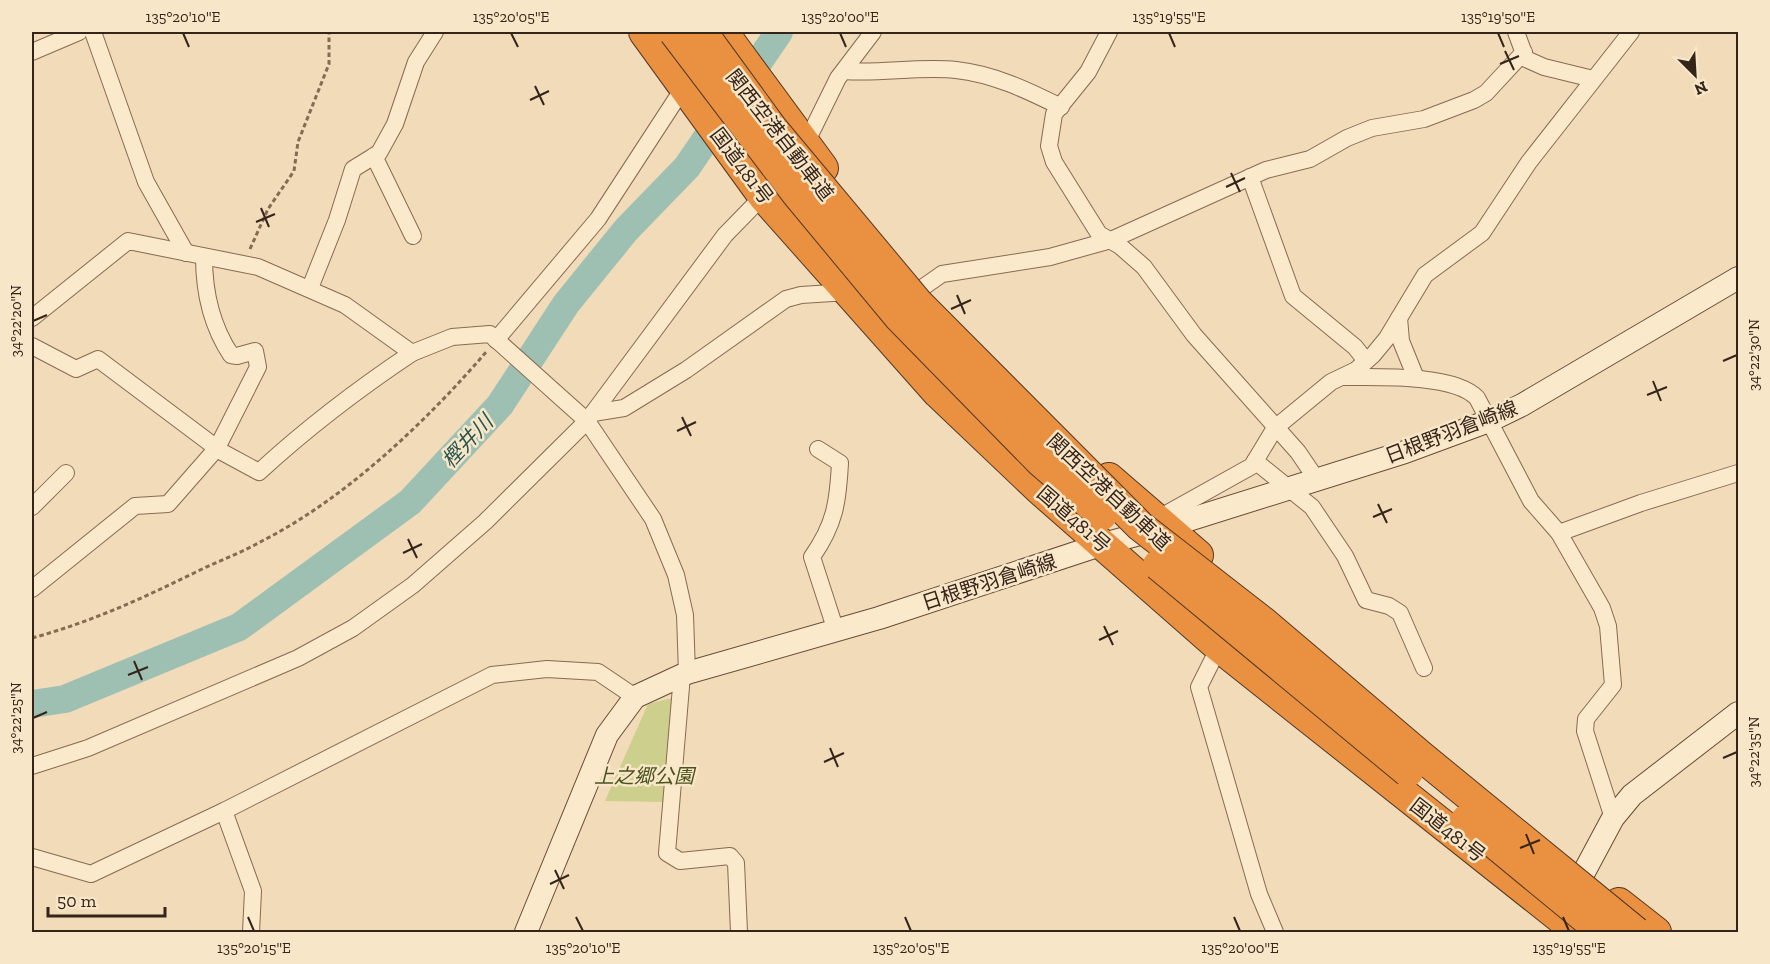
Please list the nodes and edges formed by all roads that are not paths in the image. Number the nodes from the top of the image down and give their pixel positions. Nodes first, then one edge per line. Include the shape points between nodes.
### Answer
1 (79, 32) edge
2 (93, 32) edge
3 (435, 32) edge
4 (644, 32) edge
5 (674, 32) edge
6 (716, 32) edge
7 (873, 32) edge
8 (1108, 32) edge
9 (1516, 32) edge
10 (1630, 32) edge
11 (32, 52) edge
12 (1524, 52) junction
13 (844, 71) junction
14 (1593, 79) junction
15 (684, 87) junction
16 (1061, 106) junction
17 (805, 145) junction
18 (374, 156) junction
19 (1250, 177) junction
20 (763, 196) junction
21 (413, 236) dead end
22 (1111, 240) junction
23 (186, 253) junction
24 (204, 257) junction
25 (1738, 278) edge
26 (310, 288) junction
27 (922, 288) junction
28 (848, 291) junction
29 (32, 318) edge
30 (1399, 318) junction
31 (496, 340) junction
32 (32, 346) edge
33 (412, 353) junction
34 (1366, 361) junction
35 (1341, 377) junction
36 (1416, 378) junction
37 (590, 417) junction
38 (1489, 421) junction
39 (1275, 428) junction
40 (217, 448) junction
41 (818, 449) dead end
42 (1255, 461) junction
43 (66, 473) dead end
44 (1738, 473) edge
45 (1317, 480) junction
46 (1289, 488) junction
47 (32, 507) edge
48 (1162, 523) junction
49 (1559, 533) junction
50 (1103, 544) junction
51 (32, 589) edge
52 (836, 631) junction
53 (1219, 647) junction
54 (1424, 668) dead end
55 (685, 674) junction
56 (635, 698) junction
57 (1738, 713) edge
58 (32, 766) edge
59 (224, 811) junction
60 (1612, 818) junction
61 (32, 857) edge
62 (1583, 874) junction
63 (1651, 932) edge
64 (251, 933) edge
65 (526, 933) edge
66 (739, 933) edge
67 (1275, 933) edge
68 (1578, 933) edge
69 (1602, 933) edge

1 - 11 street
2 - 23 street via 147,182
3 - 18 street via 416,62 395,124
4 - 15 highway, 国道481号
5 - 69 highway, 関西空港自動車道, bridge via 797,194 899,317 1041,462 1168,573
6 - 17 highway
6 - 63 highway, 関西空港自動車道, bridge via 772,128 918,303 1140,526 1262,621 1422,758
7 - 13 street
8 - 16 street via 1088,72
9 - 12 street
10 - 14 street
12 - 14 street via 1526,59 1544,67
12 - 19 street via 1486,93 1473,100 1424,119 1372,128 1310,159
13 - 16 street via 953,70 985,75
13 - 17 street
14 - 30 street via 1529,162 1482,233 1425,275
15 - 20 highway, 国道481号
15 - 31 street via 598,219
16 - 22 street via 1054,114 1051,128 1049,146 1054,162 1099,234
17 - 27 highway
18 - 21 street
18 - 26 street via 353,169 338,220
19 - 22 street
19 - 34 street via 1293,296 1355,347
20 - 28 highway, 国道481号
20 - 37 street via 725,235
22 - 27 street via 1050,257 942,274
22 - 39 street via 1144,267 1194,335
23 - 24 street
23 - 29 street via 128,241
24 - 26 street via 258,267
24 - 40 street via 205,296 221,340 237,357 255,351 258,367
25 - 38 main road, 日根野羽倉崎線
26 - 33 street via 345,305
27 - 48 highway via 1060,436
28 - 37 street via 786,299 686,370 624,408
28 - 50 highway, 国道481号 via 938,393
30 - 34 street
30 - 36 street via 1401,341
31 - 33 street via 490,334 452,337
31 - 37 street
32 - 40 street via 76,369 98,359
33 - 40 street via 366,384 259,472
34 - 35 street
35 - 36 street
35 - 39 street
36 - 38 street via 1470,391
37 - 55 street via 653,519 676,575 686,615
37 - 58 street via 485,522 413,585 353,628 222,692 88,748
38 - 45 main road, 日根野羽倉崎線
38 - 49 street via 1532,501
39 - 42 street
39 - 45 street
40 - 51 street via 168,504 135,506
41 - 52 street via 840,463 838,503 828,534 812,557
42 - 46 street
42 - 48 street
43 - 47 street
44 - 49 street
45 - 46 main road, 日根野羽倉崎線
46 - 48 main road, 日根野羽倉崎線
46 - 54 street via 1318,514 1345,556 1366,600 1400,613
48 - 50 main road, 日根野羽倉崎線
48 - 62 highway via 1251,602
49 - 60 street via 1608,626 1613,685 1586,719 1585,731
50 - 52 main road, 日根野羽倉崎線
50 - 53 highway, 国道481号
52 - 55 main road, 日根野羽倉崎線
53 - 67 street via 1199,687 1259,894
53 - 68 highway, 国道481号
55 - 56 main road, 日根野羽倉崎線
55 - 66 street via 667,853 680,861 730,856 736,863
56 - 59 street via 598,672 547,669 492,675
56 - 65 main road, 日根野羽倉崎線 via 607,735
57 - 60 main road via 1658,772
59 - 61 street via 91,874
59 - 64 street via 253,891
60 - 62 main road
62 - 63 highway

